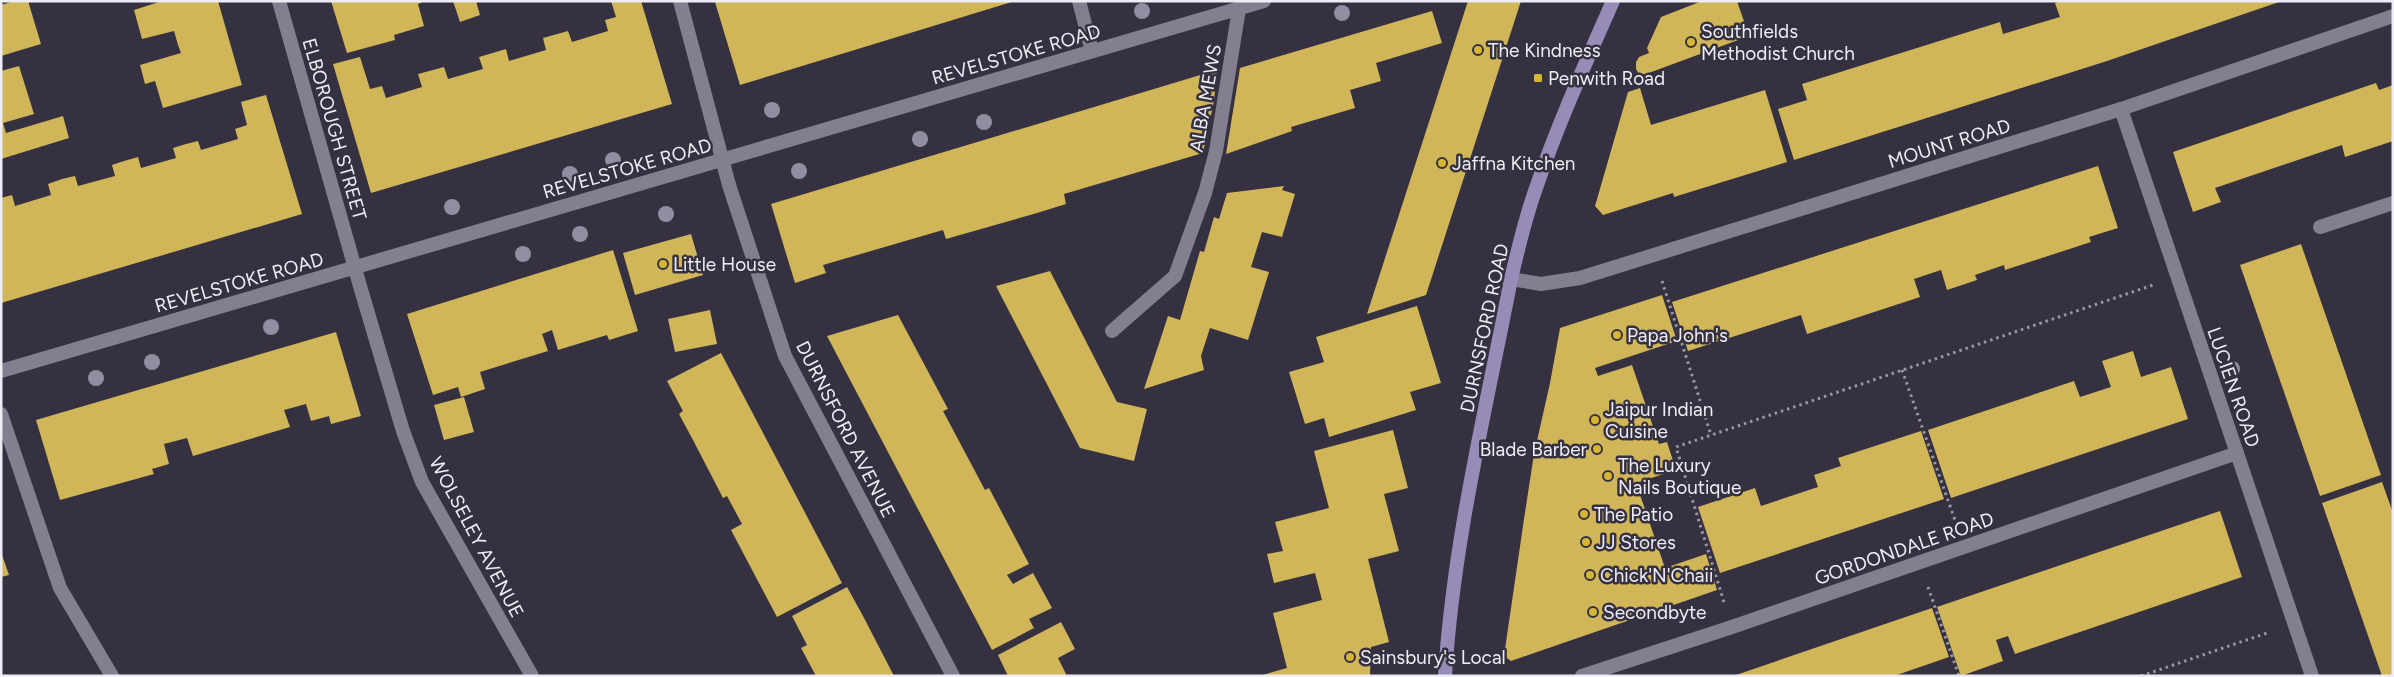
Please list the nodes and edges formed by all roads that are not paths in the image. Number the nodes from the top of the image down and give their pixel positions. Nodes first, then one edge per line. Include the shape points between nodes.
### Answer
1 (279, 1) edge
2 (680, 1) edge
3 (1078, 1) edge
4 (1264, 1) edge
5 (1613, 1) edge
6 (1239, 9) junction
7 (2393, 16) edge
8 (1092, 51) junction
9 (2121, 110) junction
10 (723, 160) junction
11 (2393, 202) edge
12 (2320, 227) dead end
13 (355, 268) junction
14 (1511, 279) junction
15 (1112, 331) dead end
16 (1, 371) edge
17 (1, 414) edge
18 (2236, 452) junction
19 (112, 676) edge
20 (532, 676) edge
21 (953, 676) edge
22 (1445, 676) edge
23 (1582, 676) edge
24 (2312, 676) edge

1 - 13 street, ELBOROUGH STREET
2 - 10 street, DURNSFORD AVENUE
3 - 8 street
4 - 6 street, REVELSTOKE ROAD
5 - 14 main road, DURNSFORD ROAD via 1540,175
6 - 8 street, REVELSTOKE ROAD
6 - 15 street, ALBA MEWS via 1216,151 1205,193 1174,276
7 - 9 street, MOUNT ROAD
8 - 10 street, REVELSTOKE ROAD
9 - 14 street, MOUNT ROAD via 1580,278 1541,284
9 - 18 street, LUCIEN ROAD
10 - 13 street, REVELSTOKE ROAD
10 - 21 street, DURNSFORD AVENUE via 785,356
11 - 12 street
13 - 16 street, REVELSTOKE ROAD
13 - 20 street, WOLSELEY AVENUE via 403,431 422,482
14 - 22 main road, DURNSFORD ROAD via 1462,538 1447,635
17 - 19 street via 60,588
18 - 23 street, GORDONDALE ROAD
18 - 24 street, LUCIEN ROAD

